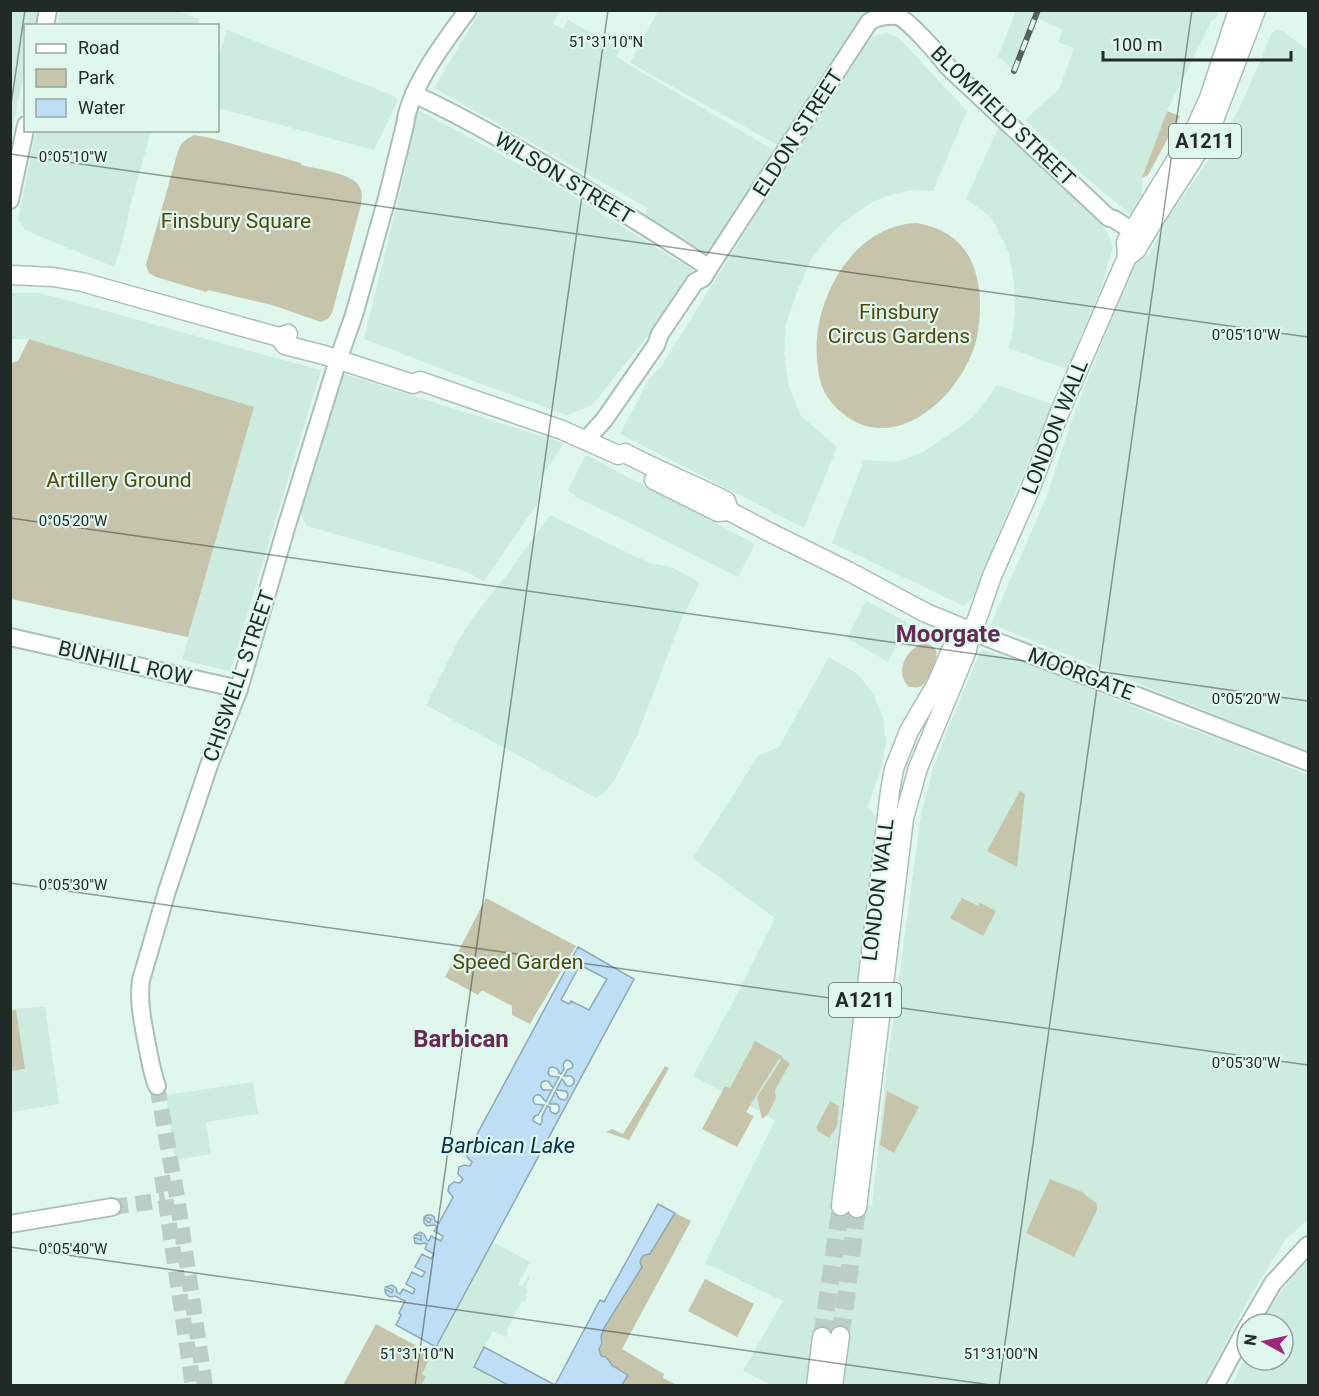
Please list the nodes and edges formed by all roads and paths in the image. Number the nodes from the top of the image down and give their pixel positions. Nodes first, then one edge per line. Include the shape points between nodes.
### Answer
1 (468, 10) edge
2 (1238, 10) edge
3 (1256, 10) edge
4 (897, 16) joint
5 (414, 94) junction
6 (25, 132) edge
7 (10, 200) edge
8 (1109, 218) junction
9 (1132, 231) junction
10 (1127, 257) junction
11 (706, 273) junction
12 (10, 275) edge
13 (340, 354) junction
14 (586, 440) junction
15 (970, 631) junction
16 (10, 637) edge
17 (239, 689) junction
18 (1308, 762) edge
19 (153, 1082) tunnel mouth
20 (112, 1207) tunnel mouth
21 (849, 1207) tunnel mouth
22 (10, 1224) edge
23 (1308, 1245) edge
24 (1256, 1312) edge
25 (1235, 1350) edge
26 (816, 1386) edge
27 (833, 1386) edge
28 (1215, 1386) edge

1 - 5 street
2 - 9 main road, LONDON WALL / A1211 via 1195,129
3 - 10 main road, LONDON WALL / A1211 via 1208,136 1136,250
4 - 8 street, BLOMFIELD STREET
4 - 11 street, ELDON STREET via 869,22
5 - 11 street, WILSON STREET via 552,169 637,221
5 - 13 street
6 - 7 street
8 - 9 street, BLOMFIELD STREET
8 - 10 street, BLOMFIELD STREET
9 - 10 main road, LONDON WALL / A1211 via 1126,242
10 - 15 main road, LONDON WALL / A1211
11 - 14 street, ELDON STREET via 695,282 656,345
12 - 13 main road via 69,279 279,337 285,345
13 - 14 main road, MOORGATE via 413,384 420,381
13 - 17 street, CHISWELL STREET
14 - 15 main road, MOORGATE via 692,484 726,501 729,511 926,613
15 - 18 street, MOORGATE
15 - 21 main road, LONDON WALL / A1211 via 966,654 918,768 904,818
16 - 17 street, BUNHILL ROW
17 - 19 street, CHISWELL STREET via 209,765 141,980 143,1025
20 - 22 street
23 - 24 street via 1273,1283
25 - 28 street
26 - 27 main road via 831,1337

